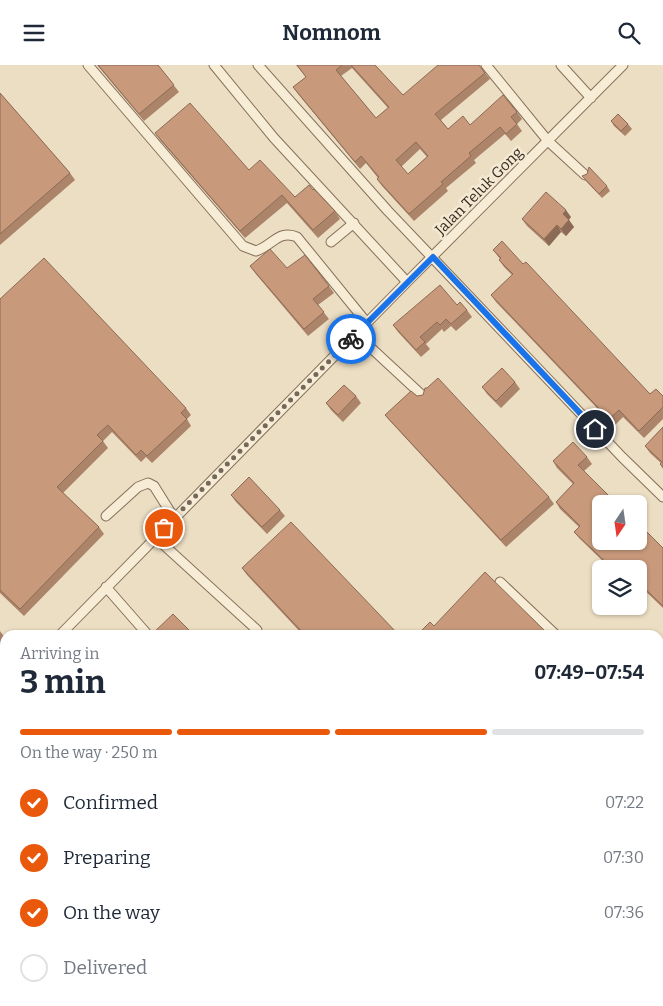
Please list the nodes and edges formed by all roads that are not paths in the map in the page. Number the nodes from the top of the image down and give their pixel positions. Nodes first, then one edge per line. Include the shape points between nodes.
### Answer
1 (88, 65) edge
2 (214, 65) edge
3 (258, 65) edge
4 (486, 65) edge
5 (561, 65) edge
6 (623, 65) edge
7 (591, 98) junction
8 (548, 141) junction
9 (584, 175) edge
10 (354, 223) junction
11 (330, 242) dead end
12 (433, 257) junction
13 (407, 282) junction
14 (367, 323) junction
15 (356, 334) junction
16 (424, 397) edge
17 (663, 497) edge
18 (106, 516) dead end
19 (174, 518) junction
20 (155, 537) junction
21 (500, 582) dead end
22 (106, 587) junction
23 (65, 630) edge
24 (144, 630) edge
25 (257, 630) dead end
26 (551, 630) edge

1 - 14 street via 244,246 256,251 284,235 297,237
2 - 10 street via 274,138
3 - 12 street
4 - 8 street
5 - 7 street
6 - 7 street, Jalan Teluk Gong
7 - 8 street, Jalan Teluk Gong
8 - 9 street
8 - 12 street, Jalan Teluk Gong
10 - 11 street
10 - 13 street
12 - 13 street, Jalan Teluk Gong
12 - 17 street
13 - 14 street, Jalan Teluk Gong
14 - 15 street, Jalan Teluk Gong
15 - 16 street
15 - 19 street, Jalan Teluk Gong
18 - 19 street via 138,487 148,483 154,486
19 - 20 street, Jalan Teluk Gong
20 - 22 street, Jalan Teluk Gong
20 - 25 street
21 - 26 street
22 - 23 street, Jalan Teluk Gong
22 - 24 street

